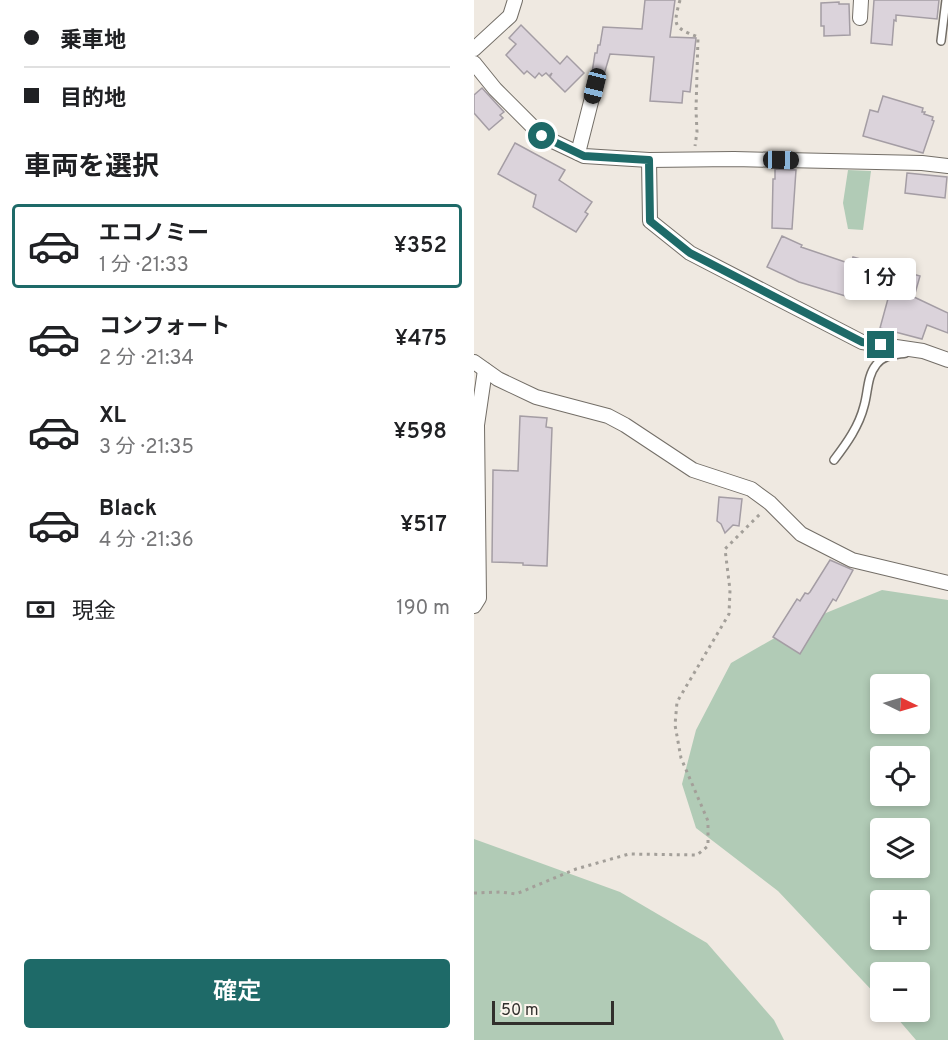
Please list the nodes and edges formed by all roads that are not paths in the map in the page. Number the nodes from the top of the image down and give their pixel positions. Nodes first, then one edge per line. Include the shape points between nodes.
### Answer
1 (515, 0) edge
2 (861, 0) edge
3 (946, 0) edge
4 (860, 18) dead end
5 (941, 41) dead end
6 (474, 49) edge
7 (474, 63) edge
8 (595, 86) dead end
9 (578, 153) junction
10 (649, 160) junction
11 (948, 166) edge
12 (920, 350) junction
13 (948, 360) edge
14 (479, 366) edge
15 (834, 460) dead end
16 (948, 583) edge
17 (474, 606) edge

1 - 6 street via 510,16
2 - 4 street
3 - 5 lane
7 - 9 street via 542,136
8 - 9 street
9 - 10 street
10 - 11 street via 899,162
10 - 12 street via 650,221 690,253 862,342
12 - 13 street
12 - 15 lane via 884,357 876,364 852,438
14 - 16 street via 536,397 608,416 693,470 751,489 801,534 852,560
14 - 17 street via 479,598

